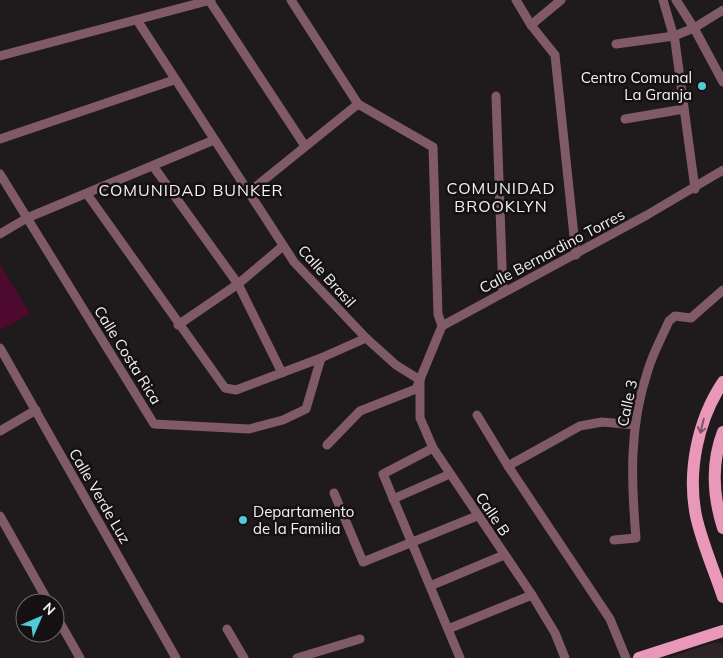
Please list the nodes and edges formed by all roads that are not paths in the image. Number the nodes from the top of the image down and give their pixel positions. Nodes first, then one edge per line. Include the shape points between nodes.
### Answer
1 (210, 0) edge
2 (291, 0) edge
3 (516, 0) edge
4 (561, 0) edge
5 (662, 0) edge
6 (676, 0) edge
7 (723, 10) edge
8 (137, 20) junction
9 (531, 25) junction
10 (694, 28) junction
11 (674, 36) junction
12 (616, 44) dead end
13 (0, 56) edge
14 (174, 80) junction
15 (723, 82) edge
16 (496, 96) dead end
17 (358, 104) junction
18 (684, 109) junction
19 (625, 119) dead end
20 (0, 139) edge
21 (214, 140) junction
22 (305, 146) junction
23 (153, 166) junction
24 (723, 170) edge
25 (0, 174) edge
26 (695, 188) junction
27 (249, 192) junction
28 (87, 194) junction
29 (27, 218) junction
30 (0, 234) edge
31 (283, 246) junction
32 (576, 254) junction
33 (238, 284) junction
34 (723, 290) edge
35 (503, 293) junction
36 (178, 325) junction
37 (442, 326) junction
38 (366, 338) junction
39 (0, 348) edge
40 (321, 358) junction
41 (282, 373) junction
42 (420, 380) junction
43 (723, 382) edge
44 (36, 410) junction
45 (477, 415) dead end
46 (635, 425) junction
47 (0, 431) edge
48 (723, 432) edge
49 (327, 446) dead end
50 (433, 448) junction
51 (508, 466) junction
52 (450, 474) junction
53 (334, 493) dead end
54 (393, 499) junction
55 (0, 516) edge
56 (477, 516) junction
57 (723, 528) edge
58 (614, 540) dead end
59 (412, 542) junction
60 (504, 555) junction
61 (430, 586) junction
62 (43, 593) edge
63 (532, 595) junction
64 (723, 596) edge
65 (227, 629) dead end
66 (448, 629) junction
67 (723, 631) edge
68 (65, 632) edge
69 (360, 639) dead end
70 (310, 656) edge
71 (80, 658) edge
72 (176, 658) edge
73 (244, 658) edge
74 (297, 658) edge
75 (460, 658) edge
76 (564, 658) edge
77 (626, 658) edge
78 (639, 658) edge

1 - 8 street
1 - 22 street
2 - 17 street
3 - 9 street
4 - 9 street
5 - 11 street
6 - 10 street
7 - 10 street
8 - 13 street
8 - 14 street, Calle Brasil
9 - 32 street via 555,55
10 - 11 street
10 - 15 street
11 - 12 street
11 - 18 street
14 - 20 street
14 - 21 street, Calle Brasil
16 - 35 street
17 - 22 street
17 - 37 street via 433,147 438,314
18 - 19 street
18 - 26 street
21 - 23 street
21 - 27 street, Calle Brasil
22 - 27 street
23 - 28 street
23 - 33 street
24 - 26 street, Calle Bernardino Torres
25 - 29 street, Calle Costa Rica
26 - 32 street, Calle Bernardino Torres
27 - 31 street, Calle Brasil
28 - 29 street
28 - 36 street
29 - 30 street
29 - 40 street, Calle Costa Rica via 154,424 249,429 282,420 306,409
31 - 33 street
31 - 38 street, Calle Brasil via 294,262
32 - 35 street, Calle Bernardino Torres
33 - 36 street
33 - 41 street
34 - 46 street, Calle 3 via 691,318 675,316 669,321 648,370
35 - 37 street, Calle Bernardino Torres
36 - 41 street via 225,388 236,390
37 - 42 street
38 - 40 street
38 - 42 street, Calle Brasil via 396,365
39 - 44 street, Calle Verde Luz
40 - 41 street
42 - 49 street via 416,389 360,411
42 - 50 street, Calle B via 420,418
43 -> 64 main road via 704,418 695,456 694,480 696,515
44 - 47 street
44 - 72 street, Calle Verde Luz
45 - 51 street
46 - 51 street via 602,422 580,426
46 - 58 street, Calle 3 via 631,482 636,538
48 - 57 main road via 715,467 715,504
50 - 52 street, Calle B
50 - 54 street via 383,474
51 - 77 street via 610,619
52 - 54 street
52 - 56 street, Calle B
53 - 59 street via 363,562
54 - 59 street
55 - 62 street
56 - 59 street
56 - 60 street, Calle B
59 - 61 street
60 - 61 street
60 - 63 street, Calle B
61 - 66 street
63 - 66 street
63 - 76 street, Calle B via 555,633
65 - 73 street
66 - 75 street
67 - 78 main road
68 - 71 street
69 - 70 street
70 - 74 street

